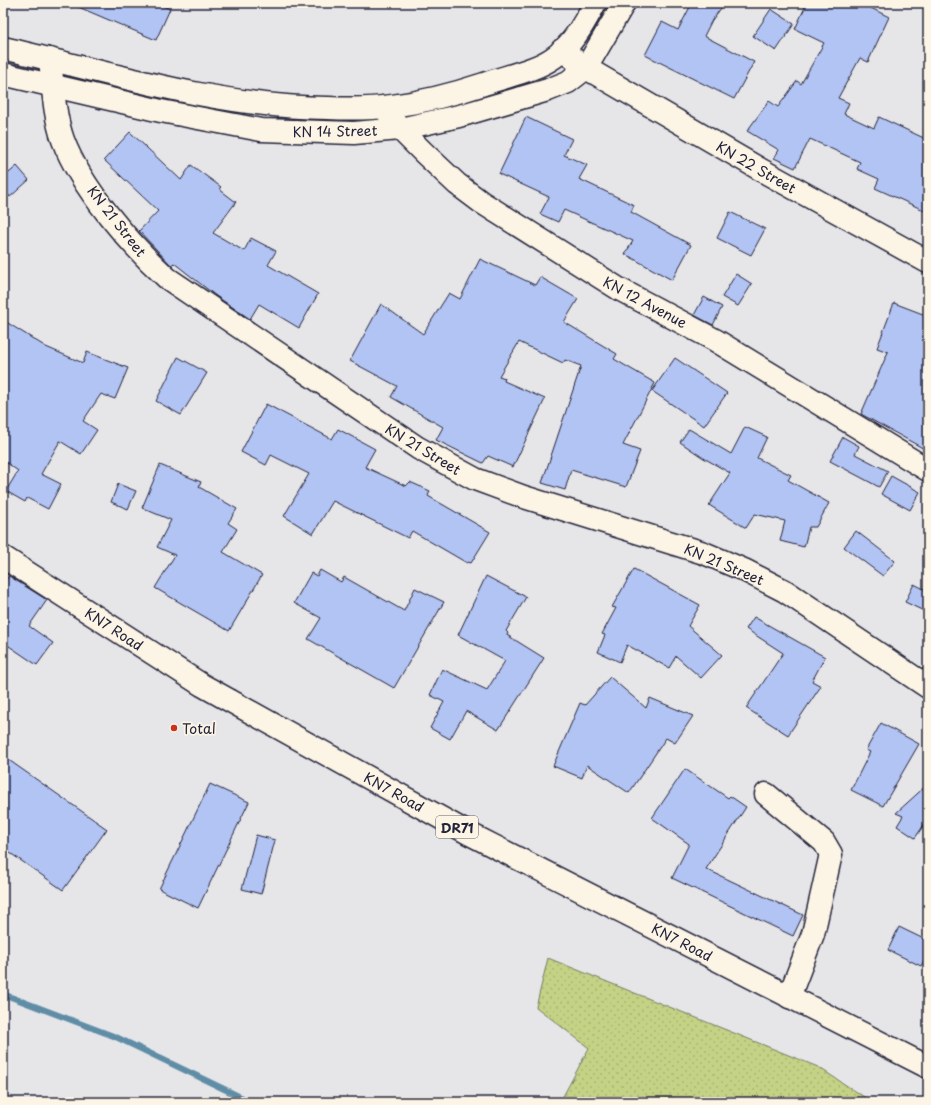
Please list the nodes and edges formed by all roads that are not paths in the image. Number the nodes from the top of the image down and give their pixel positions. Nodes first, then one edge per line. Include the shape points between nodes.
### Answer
1 (595, 3) edge
2 (624, 3) edge
3 (3, 48) edge
4 (562, 50) junction
5 (50, 59) junction
6 (586, 68) junction
7 (3, 74) edge
8 (52, 85) junction
9 (384, 107) junction
10 (400, 129) junction
11 (928, 262) edge
12 (928, 470) edge
13 (3, 558) edge
14 (928, 687) edge
15 (766, 794) dead end
16 (789, 997) junction
17 (928, 1067) edge

1 - 4 street, KN 14 Street via 584,25
2 - 6 street, KN 14 Street
3 - 5 street, KN 14 Street
4 - 6 street, KN 22 Street
4 - 9 street, KN 14 Street via 553,58 530,68 454,94
5 - 8 street, KN 21 Street
5 - 9 street, KN 14 Street via 163,88 259,104 299,108
6 - 10 street, KN 14 Street via 568,82 548,90 459,116
6 - 11 street, KN 22 Street via 762,171
7 - 8 street, KN 14 Street
8 - 10 street, KN 14 Street via 161,112 262,130 354,133
8 - 14 street, KN 21 Street via 64,141 80,173 139,252 167,278 418,448 475,479 524,497 704,553 744,570 784,591
9 - 10 street, KN 12 Avenue
10 - 12 street, KN 12 Avenue via 457,184 552,249 619,289 746,358
13 - 16 street, KN7 Road / DR71 via 202,685 468,833
15 - 16 street via 824,842 831,854 813,934
16 - 17 street, KN7 Road / DR71

